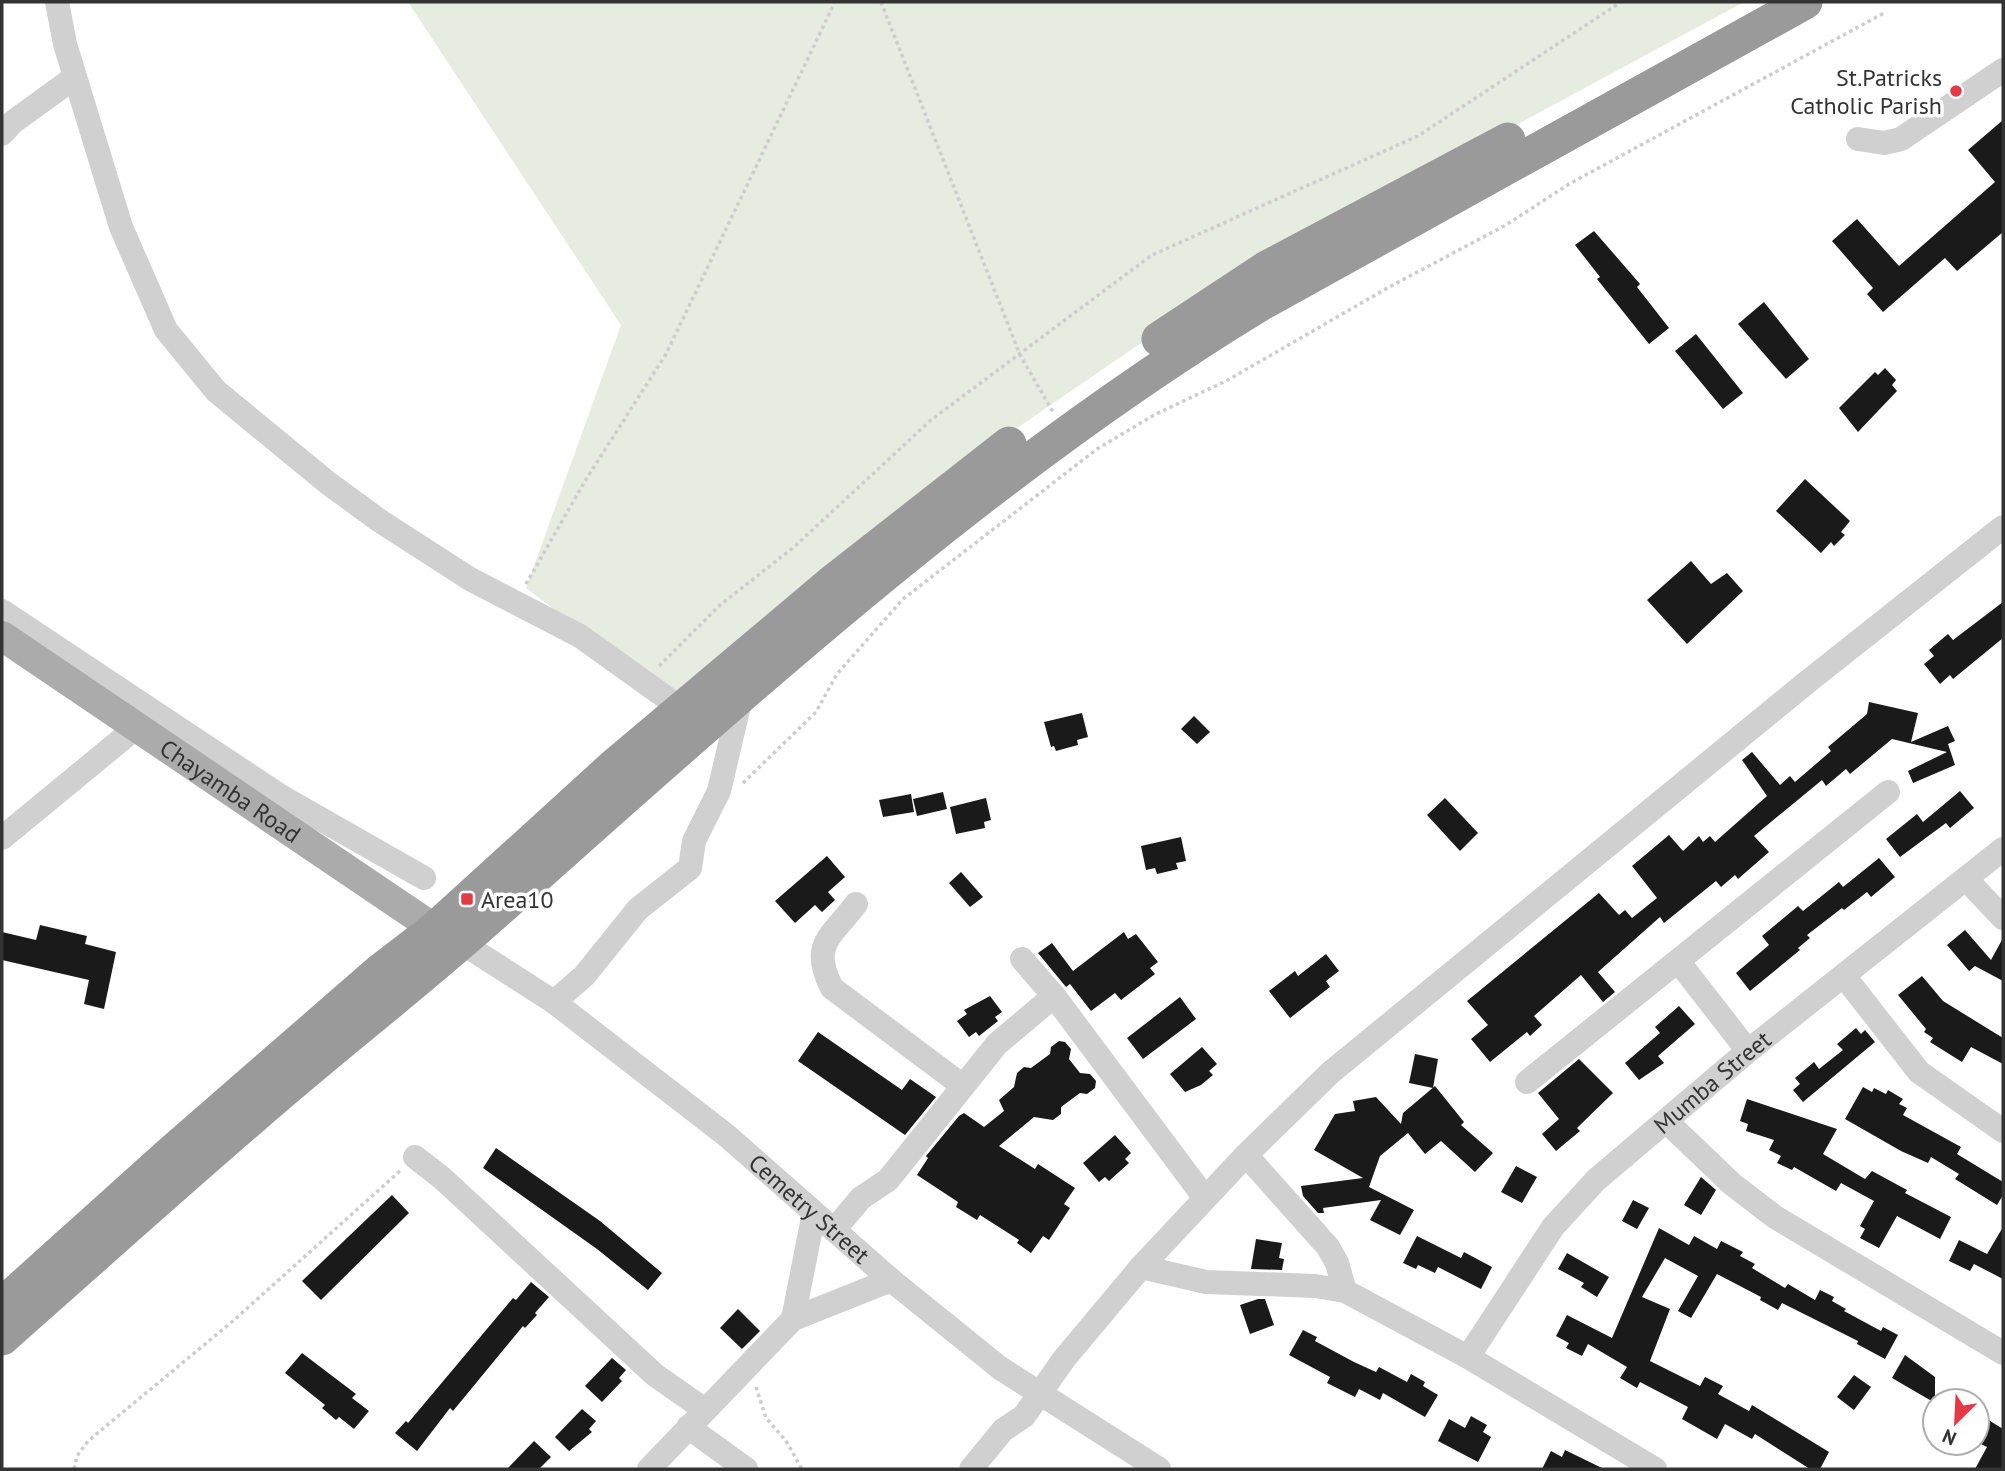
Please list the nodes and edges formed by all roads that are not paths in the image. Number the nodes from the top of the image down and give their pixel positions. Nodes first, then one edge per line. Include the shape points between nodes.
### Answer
1 (57, 2) edge
2 (1760, 2) edge
3 (1805, 2) edge
4 (2003, 71) edge
5 (75, 77) junction
6 (2, 134) edge
7 (1858, 139) dead end
8 (2003, 527) edge
9 (2, 611) edge
10 (2, 636) edge
11 (741, 697) junction
12 (682, 709) junction
13 (138, 726) junction
14 (1888, 792) dead end
15 (2, 838) edge
16 (2003, 849) edge
17 (424, 878) dead end
18 (1966, 879) junction
19 (856, 904) dead end
20 (2003, 918) edge
21 (448, 936) junction
22 (1022, 959) dead end
23 (1678, 961) junction
24 (1844, 976) junction
25 (1054, 996) junction
26 (554, 1002) junction
27 (1748, 1051) junction
28 (1527, 1082) dead end
29 (963, 1086) junction
30 (1666, 1121) junction
31 (2003, 1131) edge
32 (1246, 1155) junction
33 (415, 1157) road end
34 (1205, 1198) junction
35 (814, 1213) junction
36 (834, 1230) junction
37 (1141, 1267) junction
38 (891, 1280) junction
39 (1345, 1291) junction
40 (2, 1305) edge
41 (793, 1319) junction
42 (2, 1338) edge
43 (2003, 1353) edge
44 (1468, 1357) junction
45 (1040, 1396) junction
46 (697, 1419) junction
47 (649, 1469) edge
48 (746, 1469) edge
49 (971, 1469) edge
50 (1159, 1469) edge
51 (1655, 1469) edge

1 - 5 street
2 - 12 highway via 1727,24 1265,269 961,480
3 - 11 highway via 1176,355 989,489
4 - 7 street via 1900,139 1884,143
5 - 6 street
5 - 12 street via 121,228 152,302 182,352 216,391 328,483 428,553 580,636
8 - 32 street via 1330,1073
9 - 17 street via 282,797
10 - 13 main road, Chayamba Road
11 - 21 highway
11 - 26 street via 719,791 694,841 690,868 638,909 584,976
12 - 21 highway via 613,767
13 - 15 street
13 - 21 main road, Chayamba Road
14 - 23 street
16 - 18 street, Mumba Street
18 - 20 street
18 - 24 street, Mumba Street
19 - 29 street via 825,945 820,964 832,988
21 - 26 street, Cemetry Street
21 - 40 highway via 379,972
21 - 42 highway
22 - 25 street
23 - 27 street
23 - 28 street
24 - 27 street, Mumba Street
24 - 31 street via 1919,1072
25 - 29 street via 997,1044
25 - 34 street
26 - 35 street, Cemetry Street via 726,1135
27 - 30 street, Mumba Street
29 - 36 street via 888,1180 862,1198
30 - 43 street via 1732,1184 1775,1217
30 - 44 street, Mumba Street via 1566,1210
32 - 34 street
32 - 39 street via 1328,1247
33 - 46 street via 655,1375
34 - 37 street
35 - 36 street, Cemetry Street
35 - 41 street
36 - 38 street, Cemetry Street
37 - 39 street via 1206,1282
37 - 45 street via 1064,1359
38 - 41 street
38 - 45 street, Cemetry Street
39 - 44 street
41 - 46 street
44 - 51 street
45 - 49 street via 1024,1416 1003,1430
45 - 50 street, Cemetry Street
46 - 47 street
46 - 48 street

